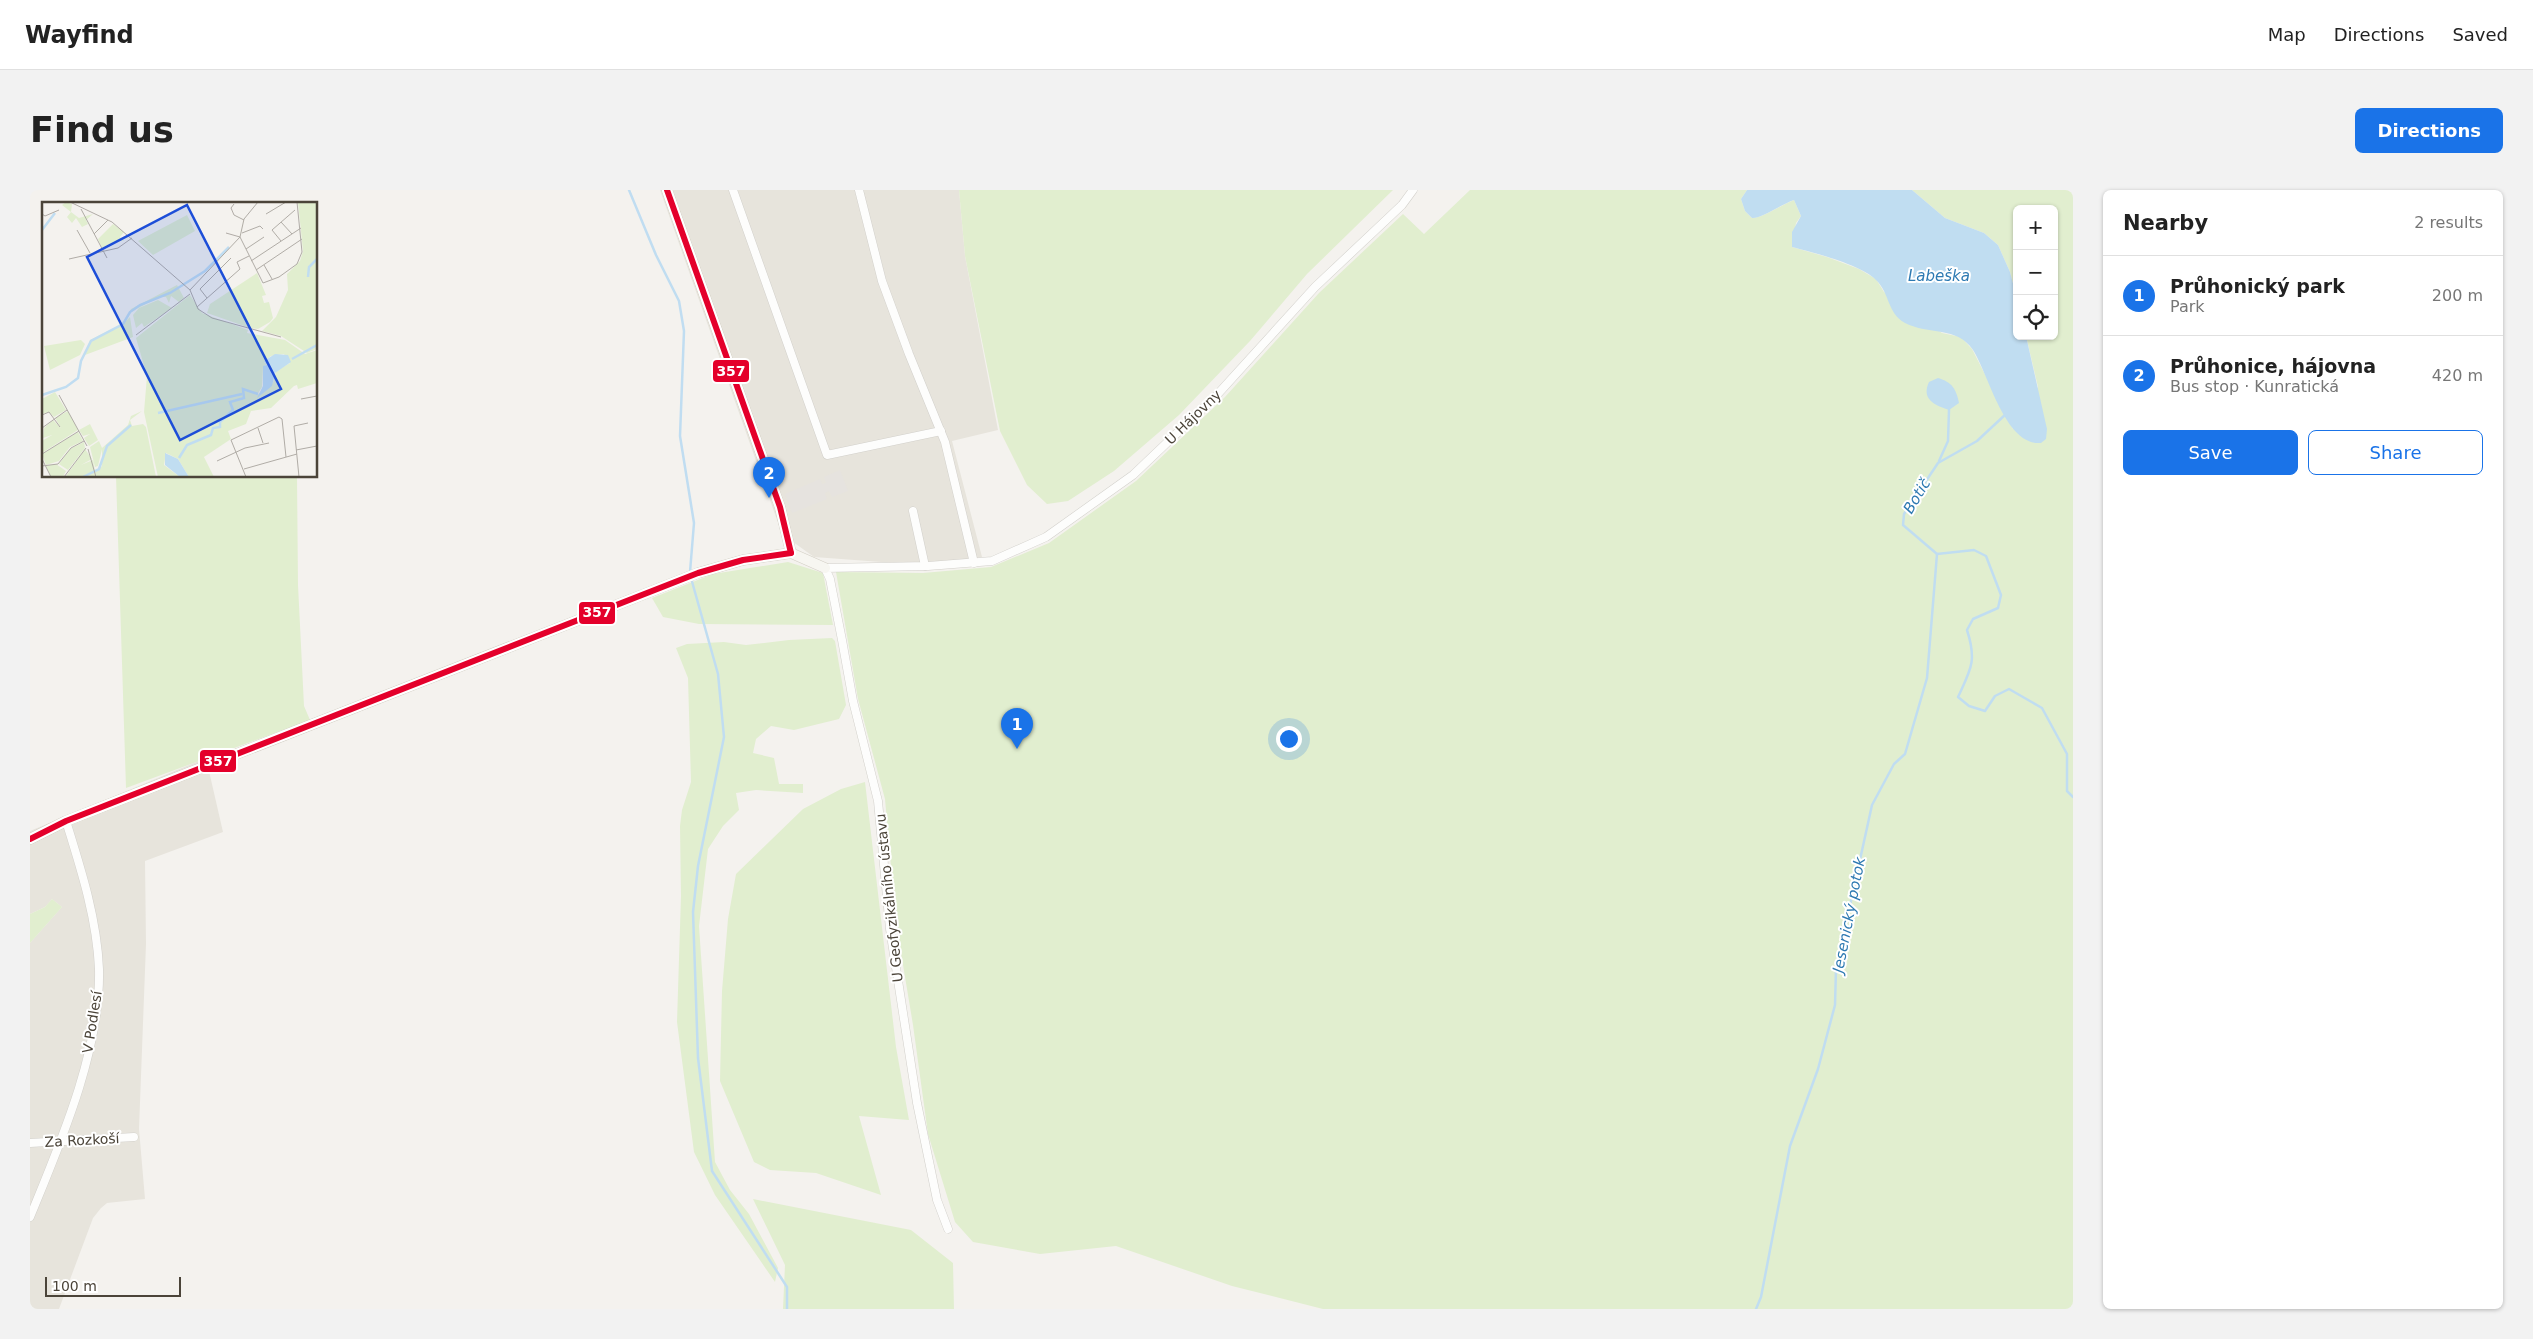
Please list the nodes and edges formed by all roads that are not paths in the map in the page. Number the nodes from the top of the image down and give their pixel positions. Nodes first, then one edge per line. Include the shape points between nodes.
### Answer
1 (667, 190) edge
2 (733, 190) edge
3 (859, 190) edge
4 (1413, 190) edge
5 (941, 431) junction
6 (913, 511) dead end
7 (792, 553) junction
8 (974, 563) junction
9 (925, 566) junction
10 (824, 568) junction
11 (66, 821) junction
12 (30, 838) edge
13 (134, 1137) dead end
14 (60, 1142) junction
15 (30, 1143) edge
16 (30, 1218) edge
17 (948, 1228) dead end

1 - 7 street via 780,507
2 - 5 street via 827,455
3 - 5 street via 882,281
4 - 8 street, U Hájovny via 1402,205 1315,287 1216,396 1134,475 1046,537 992,561
5 - 8 street
6 - 9 street
7 - 10 street, U Hájovny
7 - 11 street via 743,560 698,573
8 - 9 street, U Hájovny
9 - 10 street, U Hájovny
10 - 17 street, U Geofyzikálního ústavu via 830,579 852,701 878,801 890,930 917,1103 937,1200
11 - 12 street
11 - 14 street, V Podlesí via 90,904 99,969 90,1045
13 - 14 street, Za Rozkoší
14 - 15 street, Za Rozkoší
14 - 16 street, V Podlesí

